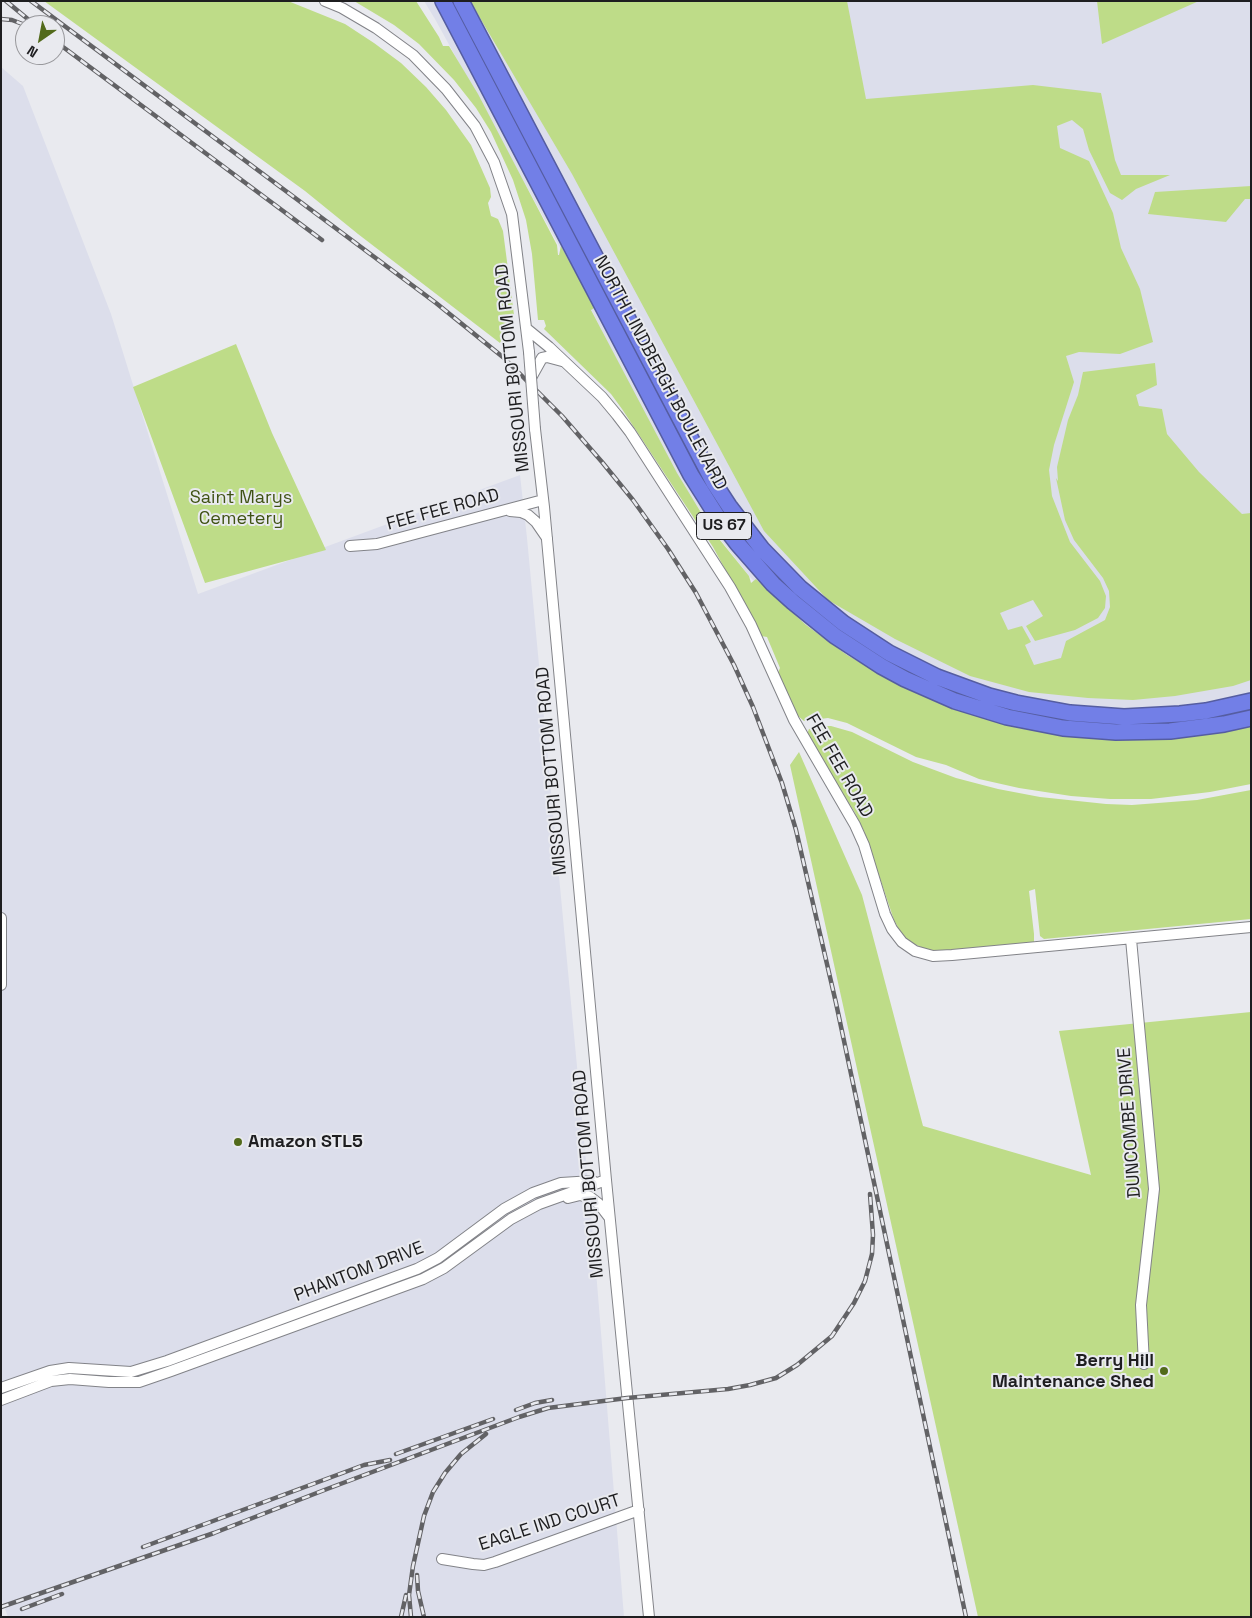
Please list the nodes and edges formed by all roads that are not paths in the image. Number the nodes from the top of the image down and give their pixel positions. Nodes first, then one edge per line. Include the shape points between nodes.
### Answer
1 (325, 1) edge
2 (444, 1) edge
3 (461, 1) edge
4 (527, 329) junction
5 (568, 365) junction
6 (532, 376) junction
7 (543, 500) junction
8 (507, 510) junction
9 (547, 538) junction
10 (350, 546) dead end
11 (1251, 702) edge
12 (1251, 718) edge
13 (1, 918) edge
14 (1251, 927) edge
15 (1131, 939) junction
16 (1, 985) edge
17 (606, 1180) junction
18 (545, 1202) junction
19 (610, 1218) junction
20 (1144, 1364) dead end
21 (1, 1388) edge
22 (1, 1400) edge
23 (639, 1510) junction
24 (442, 1559) dead end
25 (649, 1617) edge

1 - 4 street, MISSOURI BOTTOM ROAD via 376,28 414,55 475,126 494,162 512,214
2 - 12 highway, NORTH LINDBERGH BOULEVARD / US 67 via 691,475 737,543 793,602 835,636 905,679 955,701 1007,717 1063,728 1116,732 1170,731
3 - 11 highway, NORTH LINDBERGH BOULEVARD / US 67 via 714,483 762,549 807,594 843,623 905,661 955,684 1016,703 1070,713 1124,717 1206,711
4 - 5 street, FEE FEE ROAD
4 - 6 street, MISSOURI BOTTOM ROAD, bridge
5 - 6 street via 547,356 542,358
5 - 15 street, FEE FEE ROAD via 602,397 630,432 730,587 794,720 855,825 885,914 902,942 915,950 942,956
6 - 7 street, MISSOURI BOTTOM ROAD, bridge
7 - 8 street, FEE FEE ROAD
7 - 9 street, MISSOURI BOTTOM ROAD
8 - 9 street via 528,515
8 - 10 street, FEE FEE ROAD via 377,544
9 - 17 street, MISSOURI BOTTOM ROAD
13 - 16 street
14 - 15 street, FEE FEE ROAD
15 - 20 street, DUNCOMBE DRIVE via 1154,1189 1141,1305
17 - 18 street, PHANTOM DRIVE
17 - 19 street, MISSOURI BOTTOM ROAD
17 - 21 street, PHANTOM DRIVE via 560,1183 534,1193 504,1209 438,1258 417,1269 166,1361 131,1372 69,1368 50,1371
18 - 19 street via 580,1195 590,1197
18 - 22 street, PHANTOM DRIVE via 511,1219 444,1268 423,1279 171,1372 139,1382 52,1381
19 - 23 street, MISSOURI BOTTOM ROAD
23 - 24 street, EAGLE IND COURT via 484,1565
23 - 25 street, MISSOURI BOTTOM ROAD

